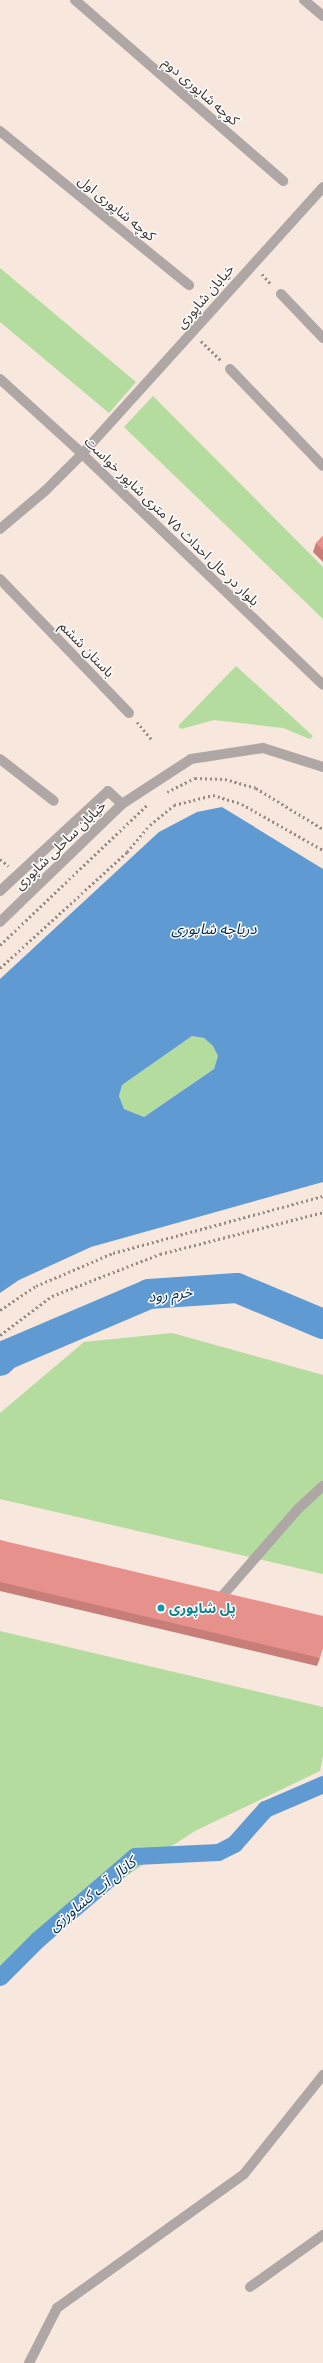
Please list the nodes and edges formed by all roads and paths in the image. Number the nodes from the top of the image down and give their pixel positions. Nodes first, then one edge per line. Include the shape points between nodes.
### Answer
1 (75, 0) edge
2 (304, 0) edge
3 (323, 16) edge
4 (0, 131) edge
5 (283, 181) dead end
6 (323, 187) edge
7 (253, 263) junction
8 (189, 285) dead end
9 (281, 294) joint
10 (192, 332) junction
11 (323, 338) edge
12 (230, 368) joint
13 (0, 379) edge
14 (82, 454) junction
15 (323, 466) edge
16 (0, 529) edge
17 (0, 579) edge
18 (323, 685) edge
19 (129, 713) joint
20 (152, 740) dead end
21 (0, 759) edge
22 (323, 767) edge
23 (160, 796) dead end
24 (153, 799) dead end
25 (54, 801) dead end
26 (122, 804) junction
27 (323, 829) edge
28 (323, 850) edge
29 (0, 891) edge
30 (0, 922) edge
31 (0, 945) edge
32 (0, 968) edge
33 (323, 1196) edge
34 (323, 1212) edge
35 (0, 1310) edge
36 (0, 1335) edge
37 (323, 1486) edge
38 (209, 1610) edge
39 (323, 2075) edge
40 (323, 2235) edge
41 (250, 2287) dead end
42 (28, 2363) edge

1 - 5 street, کوچه شاپوری دوم
2 - 3 street
4 - 8 street, کوچه شاپوری اول
6 - 7 street, خیابان شاپوری
7 - 9 path
7 - 10 street, خیابان شاپوری
9 - 11 street
10 - 12 path
10 - 14 street, خیابان شاپوری
12 - 15 street
13 - 14 street, بلوار در حال احداث ۷۵ متری شاپور خواست
14 - 16 street, خیابان شاپوری via 45,491
14 - 18 street, بلوار در حال احداث ۷۵ متری شاپور خواست
17 - 19 street, باستان ششم
19 - 20 path
21 - 25 street
22 - 26 street via 263,748 191,759
23 - 27 path via 195,778 225,780 256,788
24 - 31 path
26 - 29 street, خیابان ساحلی شاپوری via 108,791
26 - 30 street, خیابان ساحلی شاپوری
28 - 32 path via 235,802 213,795 174,805 150,825 127,852
33 - 35 path via 113,1253 36,1286
34 - 36 path via 160,1254 52,1296
37 - 38 street via 298,1509
39 - 42 street via 244,2174 57,2308
40 - 41 street

